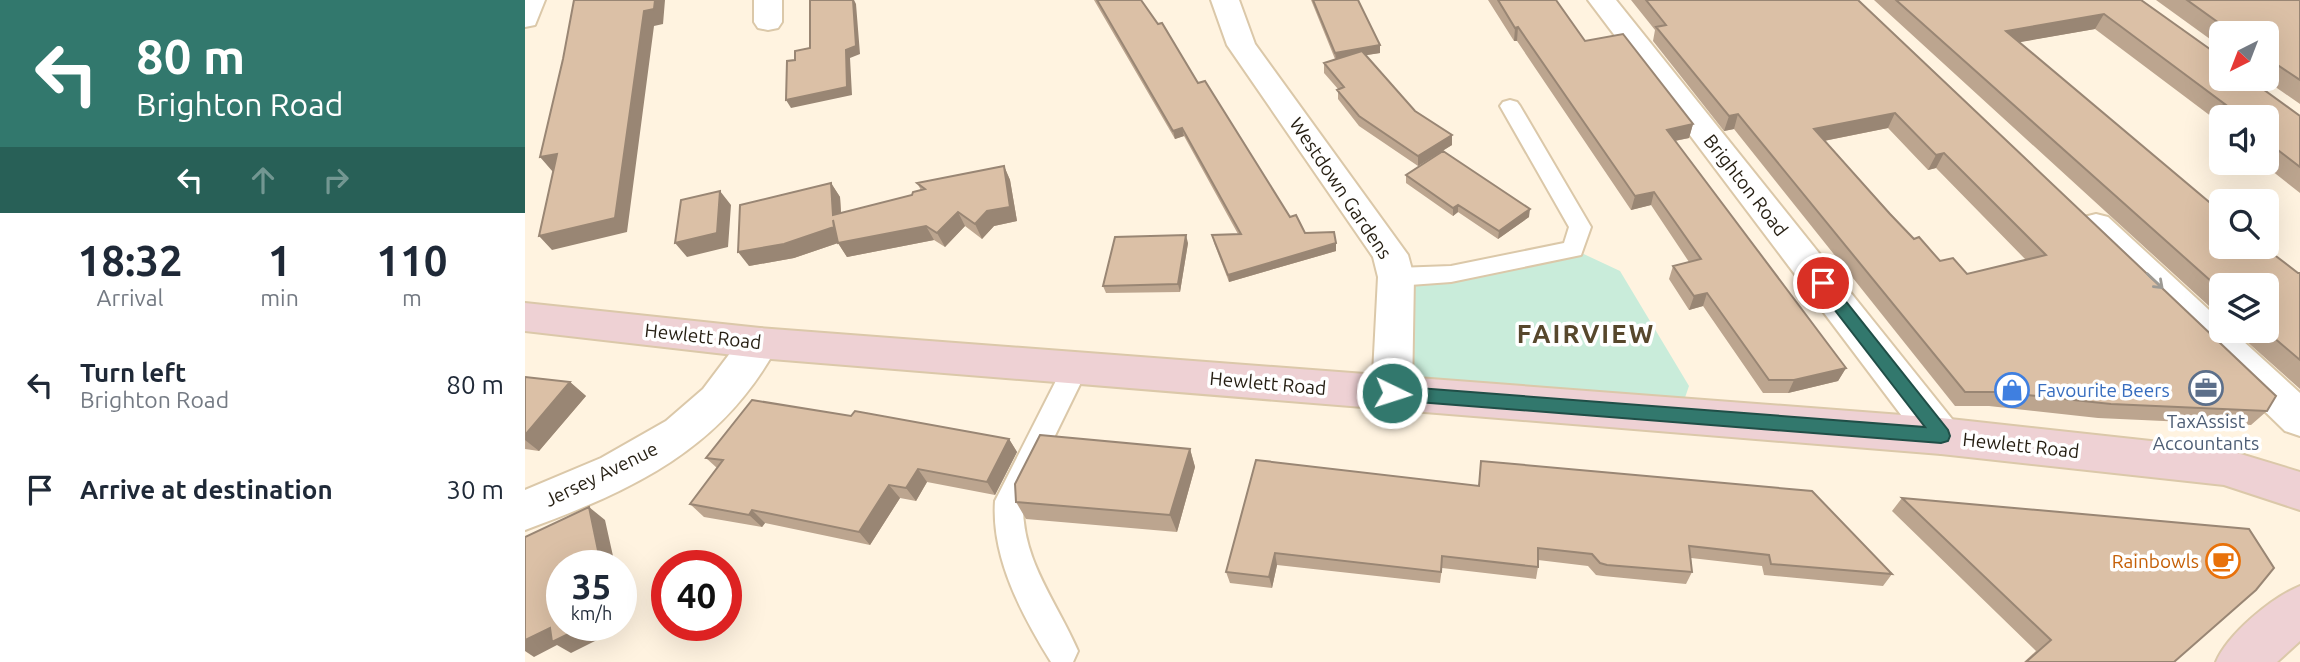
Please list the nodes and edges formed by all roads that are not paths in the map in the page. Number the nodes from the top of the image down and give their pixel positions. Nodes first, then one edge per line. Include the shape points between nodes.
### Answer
1 (531, 0) edge
2 (1226, 0) edge
3 (1602, 0) edge
4 (525, 19) edge
5 (1510, 106) dead end
6 (2076, 208) edge
7 (1396, 277) junction
8 (525, 317) edge
9 (760, 343) junction
10 (1075, 368) junction
11 (1392, 393) junction
12 (2300, 419) edge
13 (1941, 436) junction
14 (2300, 491) edge
15 (525, 510) edge
16 (2300, 609) edge
17 (1062, 651) dead end
18 (2241, 662) edge

1 - 4 street
2 - 7 street, Westdown Gardens via 1241,45 1390,255
3 - 13 street, Brighton Road
5 - 7 lane via 1580,227 1573,250 1451,274
6 -> 12 street
7 - 11 street, Westdown Gardens
8 - 9 street, Hewlett Road
9 - 10 street, Hewlett Road
9 - 15 street, Jersey Avenue via 716,402 672,440 610,474
10 - 11 street, Hewlett Road
10 - 17 lane via 1007,511 1020,567
11 - 13 street, Hewlett Road
13 - 14 street, Hewlett Road via 2224,467
16 - 18 street

